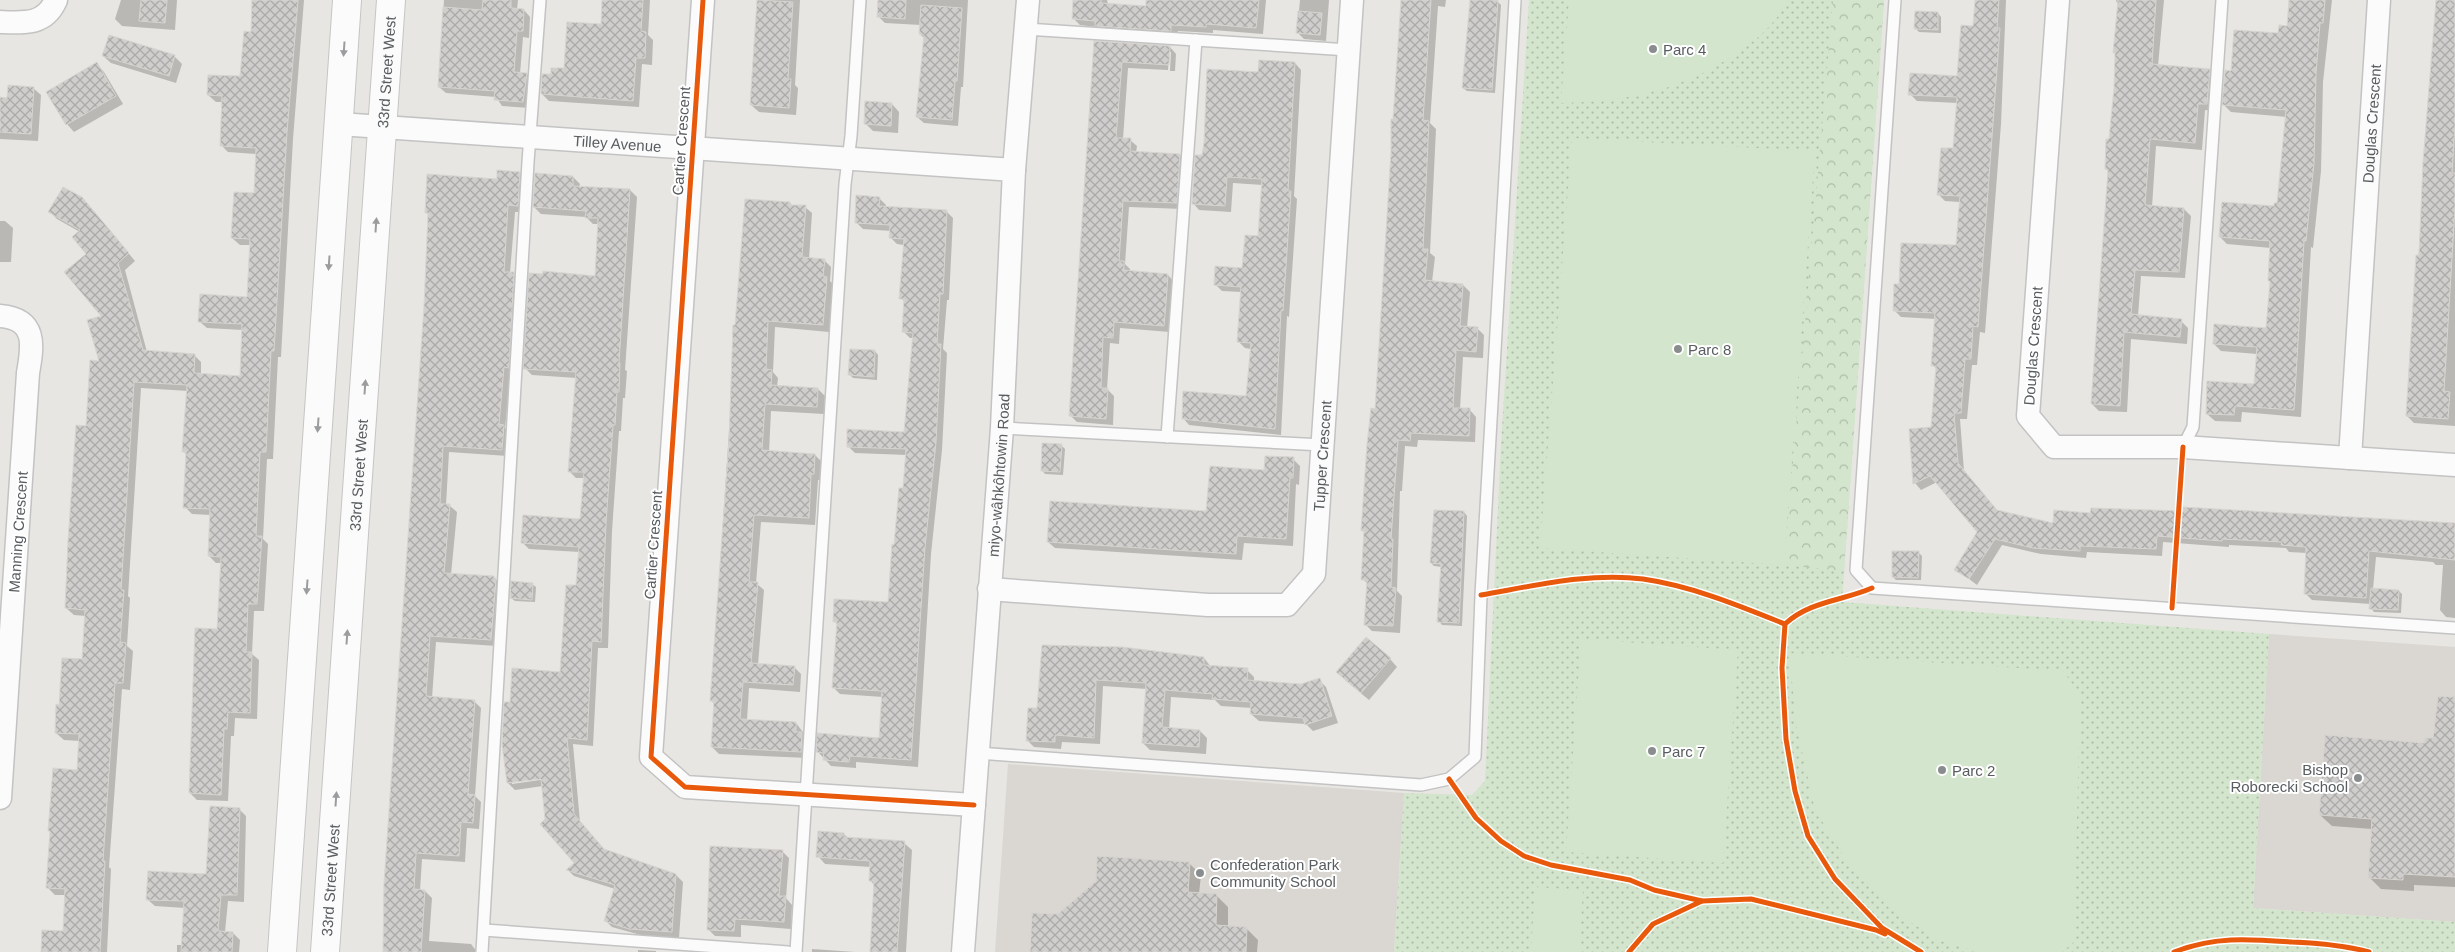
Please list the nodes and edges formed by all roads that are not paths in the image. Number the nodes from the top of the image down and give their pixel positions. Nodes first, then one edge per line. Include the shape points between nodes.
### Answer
1 (56, 0) edge
2 (347, 0) edge
3 (391, 0) edge
4 (540, 0) edge
5 (702, 0) edge
6 (860, 0) edge
7 (1028, 0) edge
8 (1352, 0) edge
9 (1515, 0) edge
10 (1895, 0) edge
11 (2058, 0) edge
12 (2222, 0) edge
13 (2379, 0) edge
14 (0, 22) edge
15 (1026, 29) junction
16 (1196, 40) junction
17 (1349, 50) junction
18 (339, 124) junction
19 (383, 128) junction
20 (531, 137) junction
21 (693, 148) junction
22 (848, 158) junction
23 (1014, 170) junction
24 (0, 316) edge
25 (1002, 428) junction
26 (1167, 437) junction
27 (1322, 445) junction
28 (2183, 447) junction
29 (2350, 458) junction
30 (2455, 465) edge
31 (990, 589) junction
32 (2455, 628) edge
33 (978, 753) junction
34 (804, 795) junction
35 (0, 798) edge
36 (974, 805) junction
37 (484, 930) junction
38 (282, 952) edge
39 (325, 952) edge
40 (482, 952) edge
41 (788, 952) edge
42 (796, 952) edge
43 (963, 952) edge

1 - 14 street via 50,13 35,21
2 -> 18 main road
3 - 19 main road, 33rd Street West
4 - 20 lane
5 - 21 street, Cartier Crescent
6 - 22 lane
7 - 15 street, miyo-wâhkôhtowin Road
8 - 17 street, Tupper Crescent
9 - 33 lane via 1481,595 1475,757 1449,779 1421,785
10 - 32 lane via 1856,570 1872,588
11 - 28 street, Douglas Crescent via 2028,416 2054,448
12 - 28 lane via 2193,428
13 - 29 street, Douglas Crescent
15 - 16 lane
15 - 23 street, miyo-wâhkôhtowin Road
16 - 17 lane
16 - 26 lane
17 - 27 street, Tupper Crescent
18 - 19 street, Tilley Avenue
18 -> 38 main road
19 - 20 street, Tilley Avenue
39 -> 19 main road, 33rd Street West
20 - 21 street, Tilley Avenue
20 - 37 lane
21 - 22 street, Tilley Avenue
21 - 34 street, Cartier Crescent via 651,756 685,787
22 - 23 street, Tilley Avenue
22 - 34 lane
23 - 25 street, miyo-wâhkôhtowin Road
24 - 35 street, Manning Crescent via 12,317 27,327 33,345 28,373
25 - 26 lane
25 - 31 street, miyo-wâhkôhtowin Road
26 - 27 lane
27 - 31 street, Tupper Crescent via 1314,574 1287,605 1208,605
28 - 29 street, Douglas Crescent
29 - 30 street, Douglas Crescent
31 - 33 street, miyo-wâhkôhtowin Road
33 - 36 street, miyo-wâhkôhtowin Road
34 - 36 street, Cartier Crescent
34 - 42 lane
36 - 43 street, miyo-wâhkôhtowin Road
37 - 40 lane
37 - 41 lane

